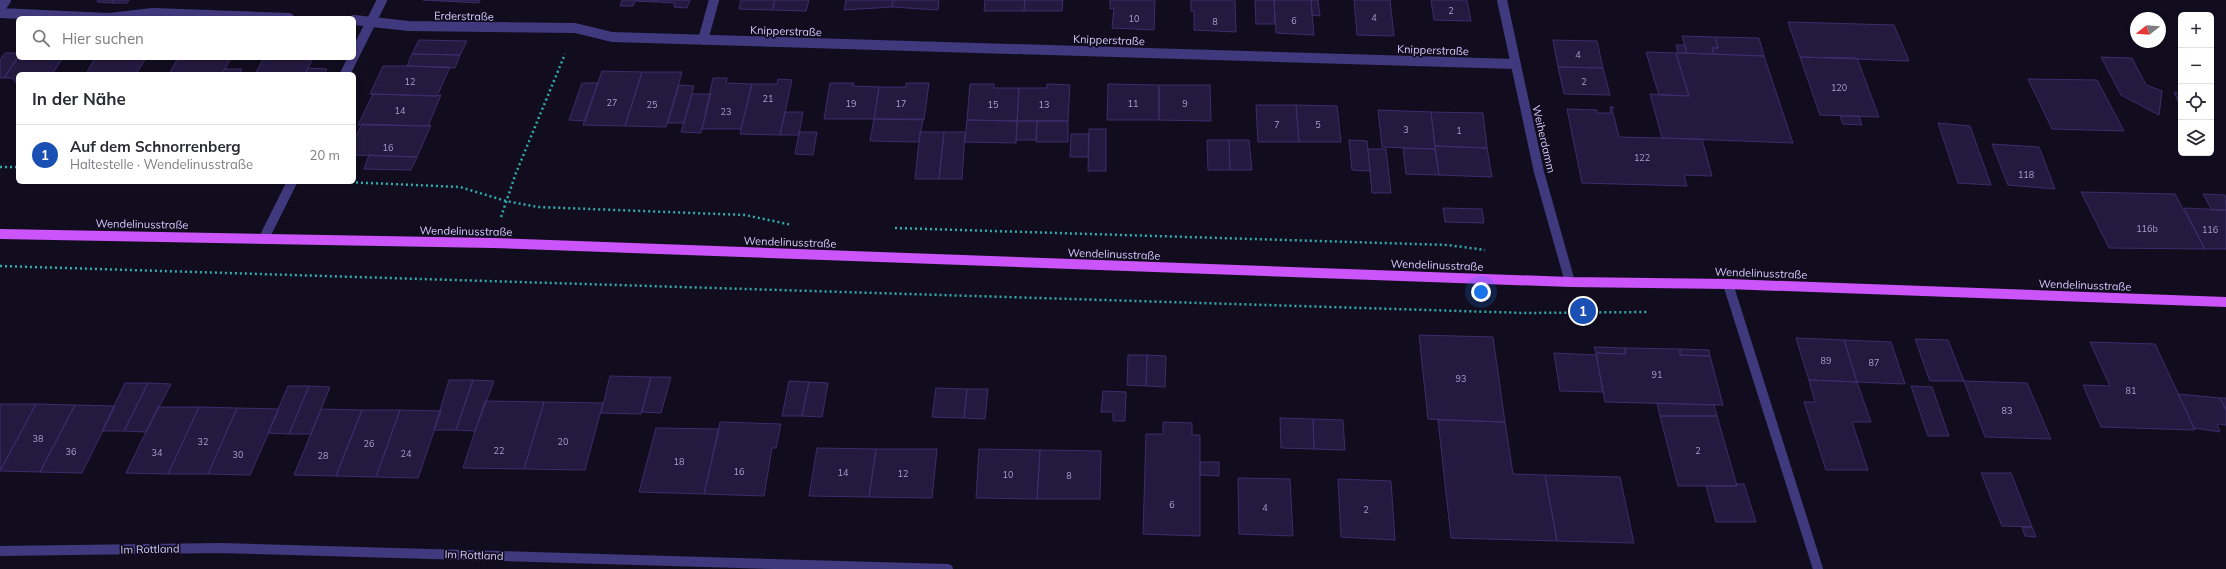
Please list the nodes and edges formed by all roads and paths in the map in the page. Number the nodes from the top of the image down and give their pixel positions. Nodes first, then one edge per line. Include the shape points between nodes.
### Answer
1 (6, 0) edge
2 (382, 0) edge
3 (714, 0) edge
4 (1502, 0) edge
5 (0, 8) edge
6 (0, 13) edge
7 (65, 16) edge
8 (127, 16) edge
9 (235, 16) edge
10 (356, 20) edge
11 (371, 21) junction
12 (575, 28) junction
13 (703, 40) junction
14 (356, 51) edge
15 (352, 60) edge
16 (1515, 64) junction
17 (346, 72) edge
18 (0, 167) edge
19 (16, 167) edge
20 (356, 182) edge
21 (291, 184) edge
22 (506, 202) junction
23 (794, 225) dead end
24 (889, 228) dead end
25 (0, 234) edge
26 (264, 238) junction
27 (493, 243) junction
28 (1492, 251) dead end
29 (0, 266) edge
30 (1570, 282) junction
31 (1728, 284) junction
32 (2226, 302) edge
33 (1650, 312) dead end
34 (0, 551) edge
35 (948, 569) edge
36 (1818, 569) edge

1 - 5 street
2 - 11 street
3 - 13 street
4 - 16 street, Weiherdamm
6 - 7 street
8 - 9 street via 153,13
10 - 11 street, Erderstraße
11 - 12 street, Erderstraße via 409,26
11 - 14 street
12 - 13 street, Knipperstraße via 612,38
12 - 22 path
13 - 16 street, Knipperstraße
15 - 17 street
16 - 30 street, Weiherdamm via 1539,172
18 - 19 path
20 - 22 path via 460,187
21 - 26 street
22 - 23 path via 538,207 745,215
22 - 27 path
24 - 28 path via 1448,245
25 - 26 main road, Wendelinusstraße
26 - 27 main road, Wendelinusstraße
27 - 30 main road, Wendelinusstraße
29 - 33 path via 1525,313
30 - 31 main road, Wendelinusstraße
31 - 32 main road, Wendelinusstraße
31 - 36 street
34 - 35 street, Im Rottland via 220,548

